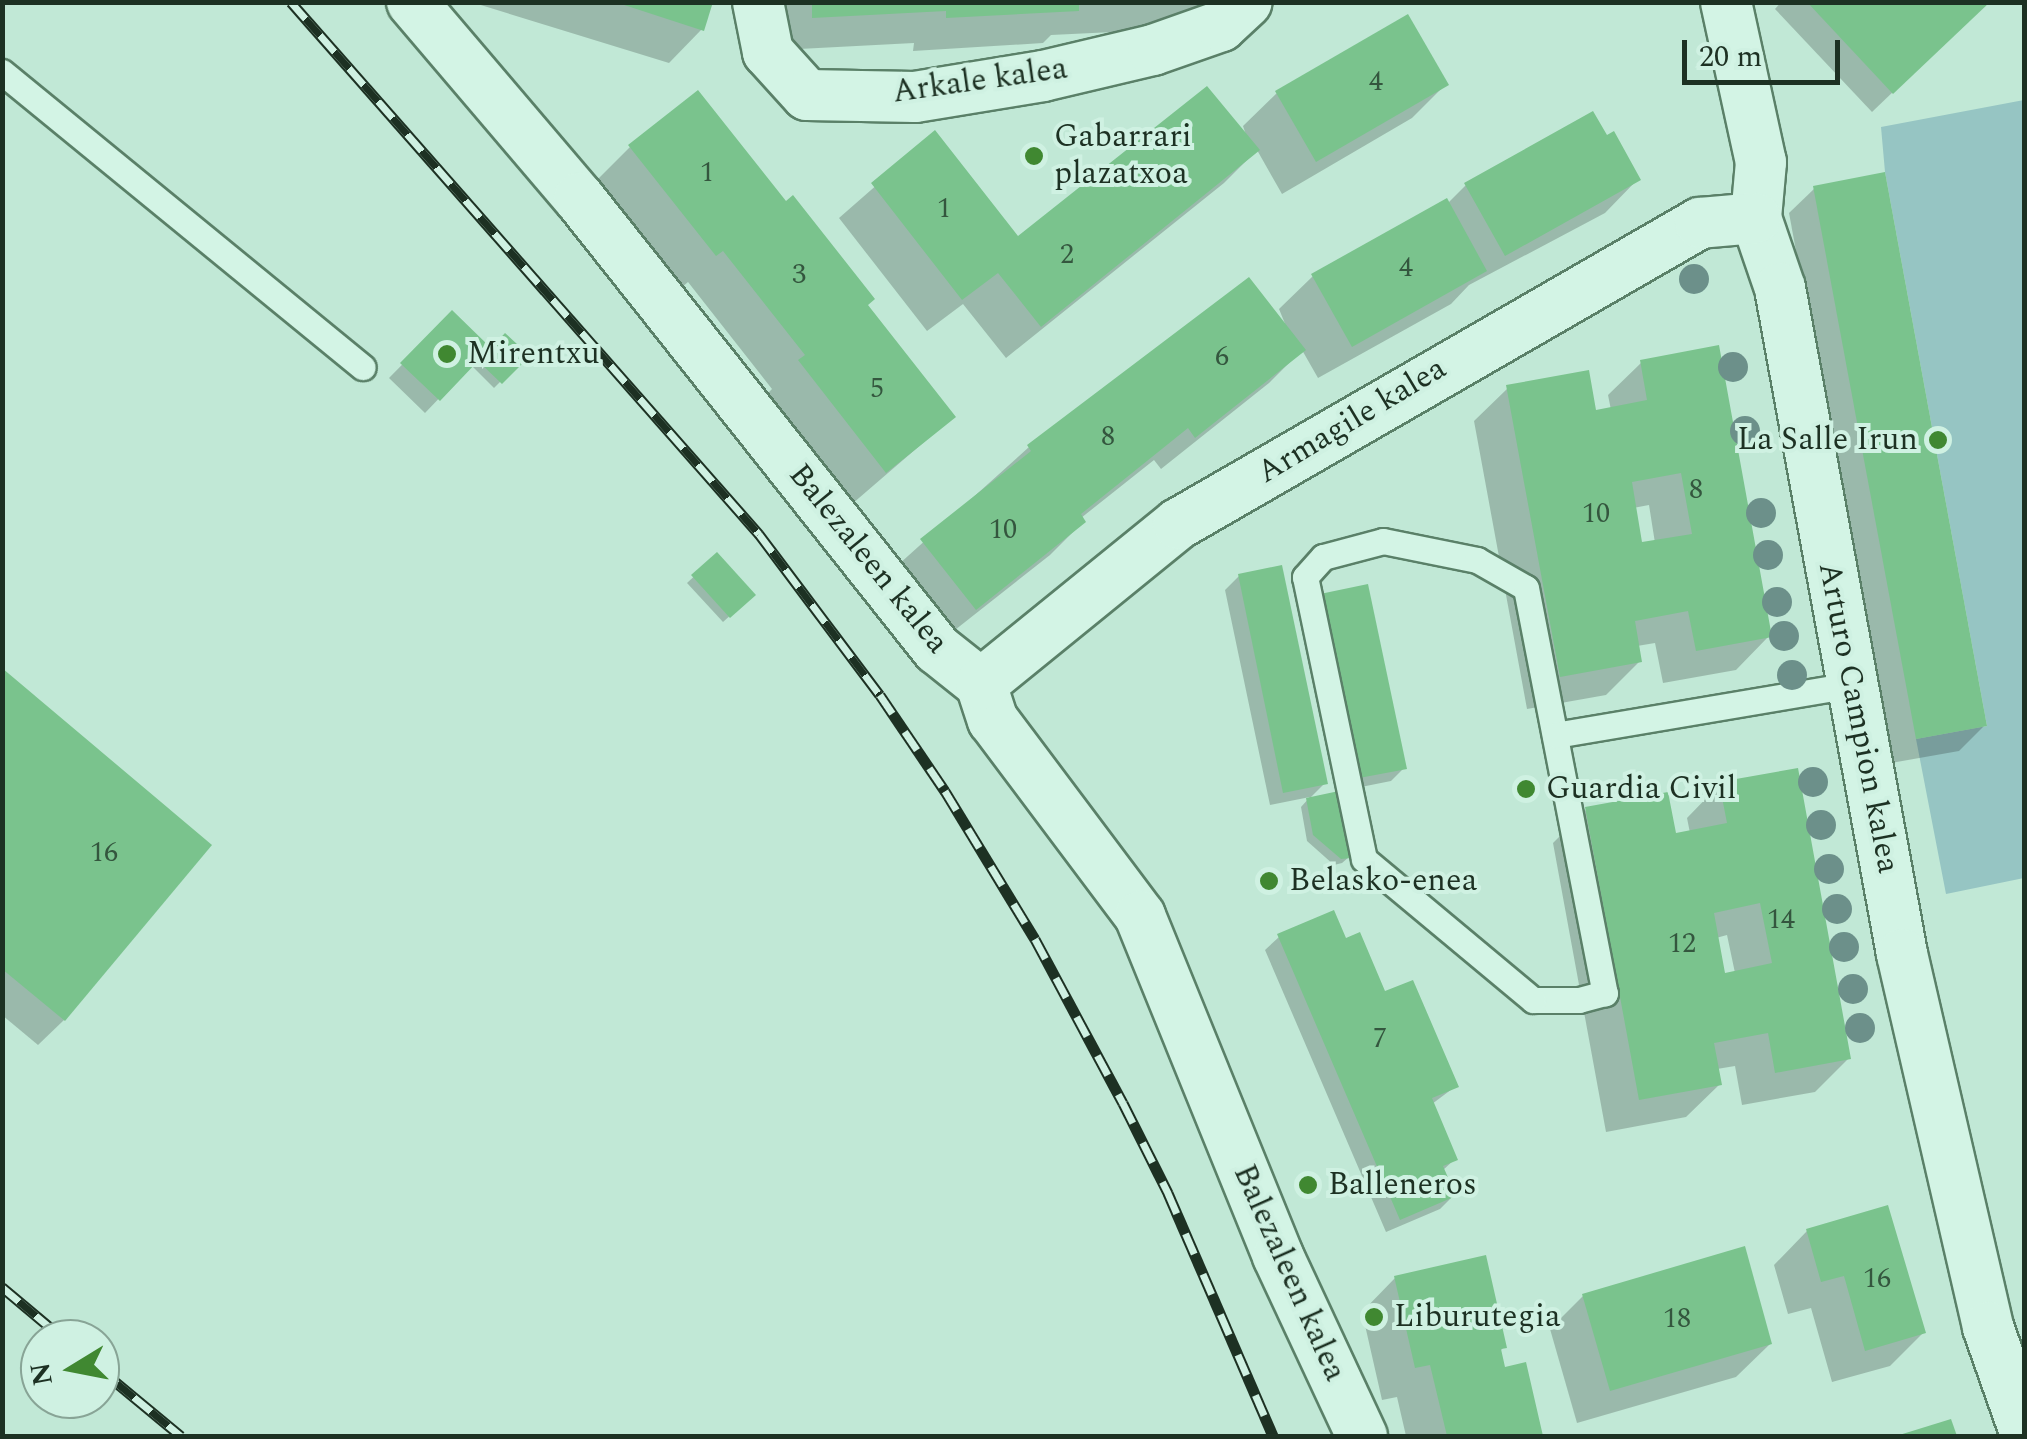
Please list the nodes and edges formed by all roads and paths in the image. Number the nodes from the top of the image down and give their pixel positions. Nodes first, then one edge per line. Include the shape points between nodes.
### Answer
1 (412, 2) edge
2 (758, 2) edge
3 (1247, 2) edge
4 (1726, 2) edge
5 (2, 72) edge
6 (1756, 218) junction
7 (363, 367) dead end
8 (981, 684) junction
9 (1850, 685) junction
10 (1555, 735) junction
11 (2024, 1430) edge
12 (1362, 1436) edge

1 - 8 street, Balezaleen kalea via 580,198 937,649
2 - 3 street, Arkale kalea via 768,52 808,95 915,96 1153,50 1220,26
4 - 6 street, Arturo Campion kalea via 1761,162
5 - 7 lane
6 - 8 street, Armagile kalea via 1700,223 1178,524
6 - 9 street, Arturo Campion kalea via 1780,288
8 - 12 street, Balezaleen kalea via 992,720 1140,916 1278,1256
9 - 10 lane
9 - 11 street, Arturo Campion kalea via 1902,954 1988,1327
10 - 10 lane via 1526,588 1477,560 1383,541 1323,557 1305,576 1364,859 1532,1000 1579,1000 1604,993

